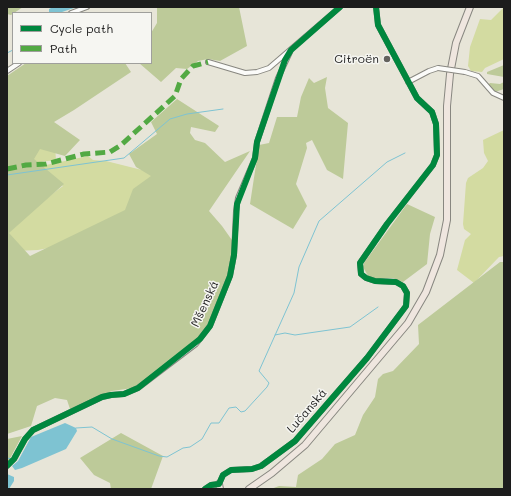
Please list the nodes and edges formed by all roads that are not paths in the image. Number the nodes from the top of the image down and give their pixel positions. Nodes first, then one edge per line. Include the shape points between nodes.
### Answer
1 (87, 7) edge
2 (340, 7) edge
3 (376, 7) edge
4 (472, 7) edge
5 (74, 12) edge
6 (291, 50) junction
7 (208, 62) dead end
8 (18, 64) edge
9 (7, 71) edge
10 (408, 82) junction
11 (504, 98) edge
12 (7, 466) edge
13 (219, 487) edge
14 (204, 489) edge
15 (249, 489) edge

1 - 5 street
2 - 6 street
3 - 10 street via 378,25
4 - 15 main road via 453,58 448,89 448,206 444,237 434,276 408,323 305,445
6 - 7 street via 269,68 257,72 245,73
6 - 12 street, Mšenská via 278,78 254,158 238,198 232,271 210,326 196,344 138,388 124,394 102,397 33,430
8 - 9 street
10 - 11 street, bridge via 438,68 465,72 478,76 493,93
10 - 13 street, Lučanská via 422,105 434,115 435,162 363,258 359,269 366,278 396,282 403,286 408,298 403,311 368,358 295,441 261,466 227,472 221,478
13 - 14 street, Lučanská via 211,485

